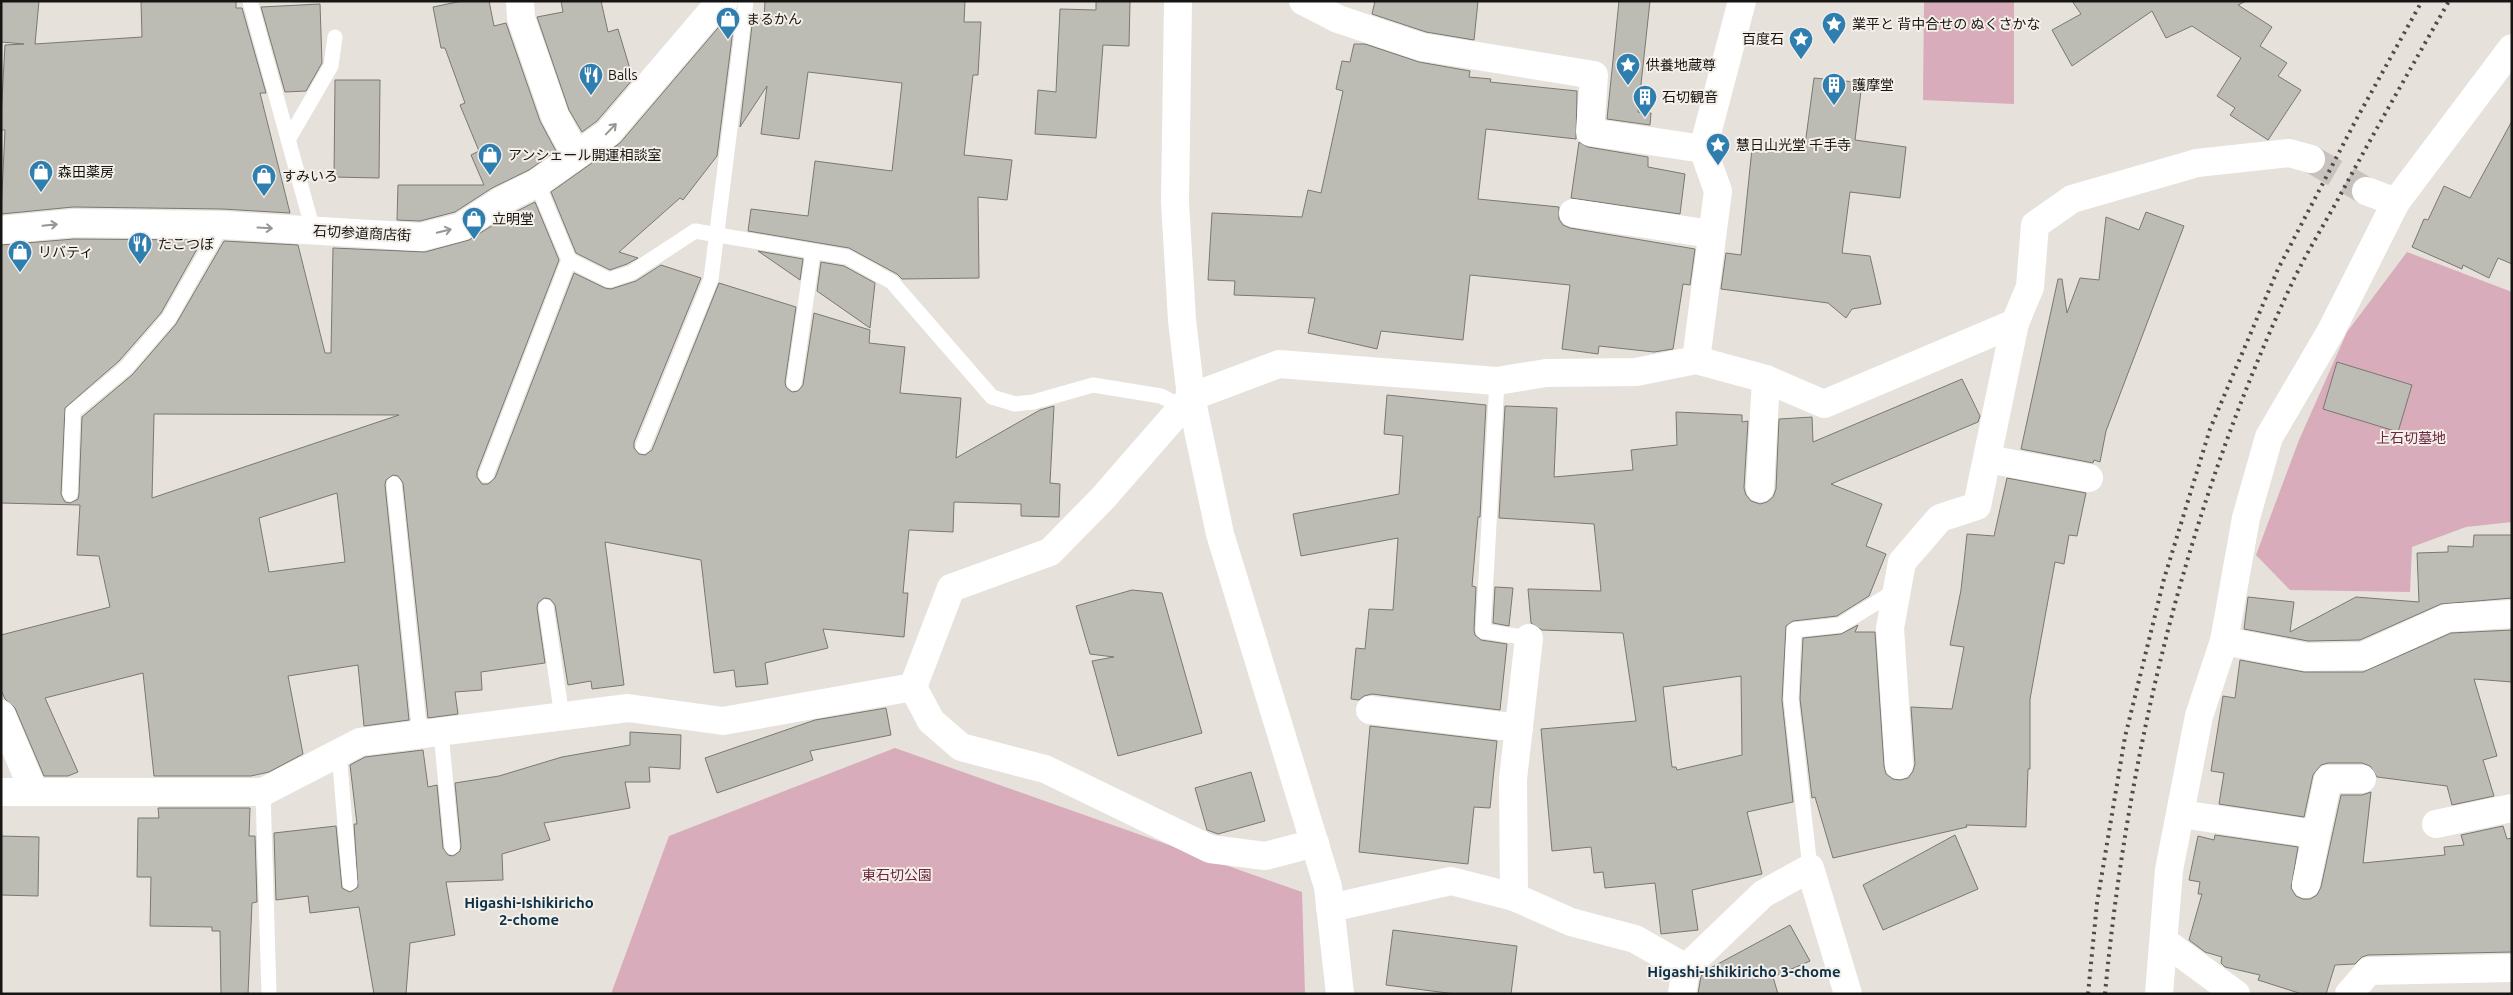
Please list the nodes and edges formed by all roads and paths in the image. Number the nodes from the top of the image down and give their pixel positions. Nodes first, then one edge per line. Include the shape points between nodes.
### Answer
1 (250, 1) edge
2 (520, 1) edge
3 (724, 1) edge
4 (746, 1) edge
5 (1178, 1) edge
6 (1303, 1) edge
7 (1742, 1) edge
8 (334, 37) dead end
9 (2512, 48) edge
10 (288, 140) junction
11 (1703, 149) junction
12 (576, 155) junction
13 (2311, 159) tunnel mouth
14 (537, 183) junction
15 (2366, 190) tunnel mouth
16 (2396, 202) junction
17 (1573, 213) dead end
18 (222, 225) junction
19 (1, 230) edge
20 (312, 230) junction
21 (1711, 234) junction
22 (717, 235) junction
23 (812, 252) junction
24 (569, 260) junction
25 (2015, 323) junction
26 (1696, 360) junction
27 (1766, 379) junction
28 (1497, 381) junction
29 (794, 383) dead end
30 (1186, 402) junction
31 (642, 446) dead end
32 (1988, 460) junction
33 (486, 474) dead end
34 (2089, 478) dead end
35 (394, 484) dead end
36 (1760, 488) dead end
37 (70, 494) dead end
38 (1897, 590) junction
39 (546, 606) dead end
40 (2512, 614) edge
41 (1529, 638) joint
42 (2224, 641) junction
43 (914, 687) junction
44 (1370, 710) dead end
45 (1, 714) edge
46 (562, 717) junction
47 (1519, 728) junction
48 (431, 734) junction
49 (338, 753) junction
50 (1899, 765) dead end
51 (2362, 779) dead end
52 (1, 792) edge
53 (34, 792) junction
54 (263, 792) junction
55 (2512, 808) edge
56 (2181, 814) junction
57 (2436, 824) dead end
58 (2315, 834) junction
59 (1314, 843) junction
60 (452, 847) dead end
61 (1810, 868) junction
62 (350, 883) dead end
63 (2306, 884) dead end
64 (1514, 897) junction
65 (1330, 908) junction
66 (2164, 942) junction
67 (2512, 968) edge
68 (1684, 981) edge
69 (269, 994) edge
70 (1340, 994) edge
71 (1848, 994) edge
72 (2159, 994) edge
73 (2236, 994) edge
74 (2349, 994) edge

1 - 10 lane
2 - 12 street via 521,18 555,116
12 -> 3 street, 石切参道商店街 via 608,133
4 - 22 lane
5 - 30 street via 1175,202
6 - 11 street via 1338,19 1422,47 1594,75 1590,132
7 - 11 street
8 - 10 lane via 331,66
9 - 16 street
10 - 20 lane
11 - 21 street via 1718,191
12 - 14 street, 石切参道商店街
13 - 25 street via 2289,153 2197,163 2072,200 2035,225 2030,287
20 -> 14 street, 石切参道商店街 via 421,237 461,227
14 - 24 lane
15 - 16 street
16 - 42 street via 2331,331 2269,437 2246,518
17 - 21 street
19 -> 18 street, 石切参道商店街 via 73,223
18 -> 20 street, 石切参道商店街
18 - 37 lane via 169,318 126,368 73,412
21 - 26 street
22 - 23 lane
22 - 24 lane via 695,231 631,273 609,280
22 - 31 lane via 711,279
23 - 29 lane
23 - 30 lane via 847,256 892,282 992,397 1015,404 1033,402 1093,385
24 - 33 lane
25 - 27 street via 1824,404
25 - 32 street
26 - 27 street
26 - 28 street via 1636,372 1546,372
27 - 36 street
28 - 30 street via 1280,364
28 - 41 lane via 1483,631
30 - 43 street via 1103,498 1050,552 951,588
30 - 59 street via 1220,534
32 - 34 street
32 - 38 street via 1977,506 1940,518 1902,562
35 - 48 lane
38 - 50 street via 1890,628
38 - 61 lane via 1840,625 1794,630 1790,699
39 - 46 lane
40 - 42 street via 2447,618 2362,656 2307,656
41 - 47 street
42 - 56 street via 2199,716
43 - 46 street via 723,721 628,708
43 - 59 street via 931,721 961,747 1046,769 1210,848 1265,856
44 - 47 street
45 - 53 street
46 - 48 street
47 - 64 street via 1513,779
48 - 49 street via 360,742
48 - 60 lane
49 - 54 street
49 - 62 lane
51 - 58 street via 2328,779
52 - 53 street
53 - 54 street
54 - 69 lane
55 - 57 street
56 - 58 street
56 - 66 street via 2169,870
58 - 63 street
59 - 65 street via 1328,887
61 - 68 street via 1763,894
61 - 71 street
64 - 65 street via 1450,881
64 - 68 street via 1571,922 1635,939
65 - 70 street
66 - 72 street
66 - 73 street
67 - 74 street via 2369,971

